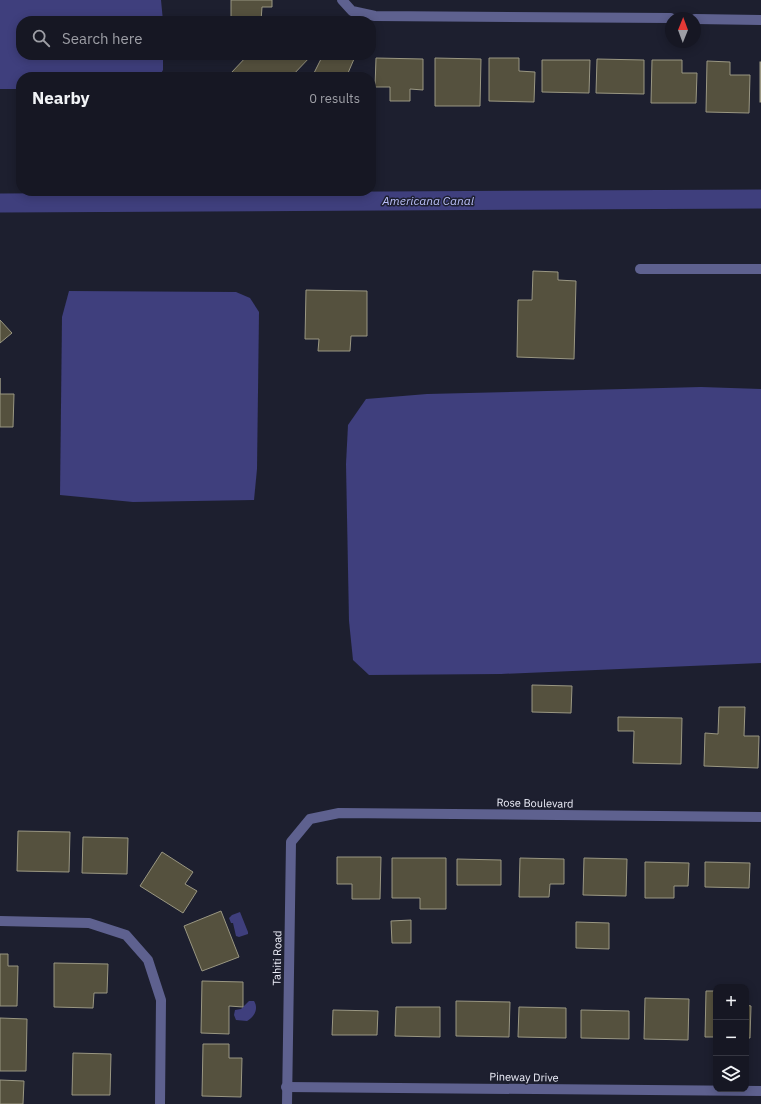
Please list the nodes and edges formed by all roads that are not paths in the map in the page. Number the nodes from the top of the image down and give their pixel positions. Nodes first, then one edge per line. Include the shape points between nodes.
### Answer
1 (342, 0) edge
2 (375, 16) edge
3 (376, 16) edge
4 (665, 18) edge
5 (701, 19) edge
6 (761, 20) edge
7 (640, 269) dead end
8 (761, 269) edge
9 (761, 817) edge
10 (310, 819) joint
11 (0, 922) edge
12 (286, 1087) junction
13 (761, 1091) edge
14 (160, 1104) edge
15 (287, 1104) edge

1 - 2 street via 352,11
3 - 4 street
5 - 6 street
7 - 8 street
9 - 10 street, Rose Boulevard via 340,813
10 - 12 street, Tahiti Road via 291,842
11 - 14 street via 89,923 126,935 148,960 162,1000
12 - 13 street, Pineway Drive
12 - 15 street, Tahiti Road

